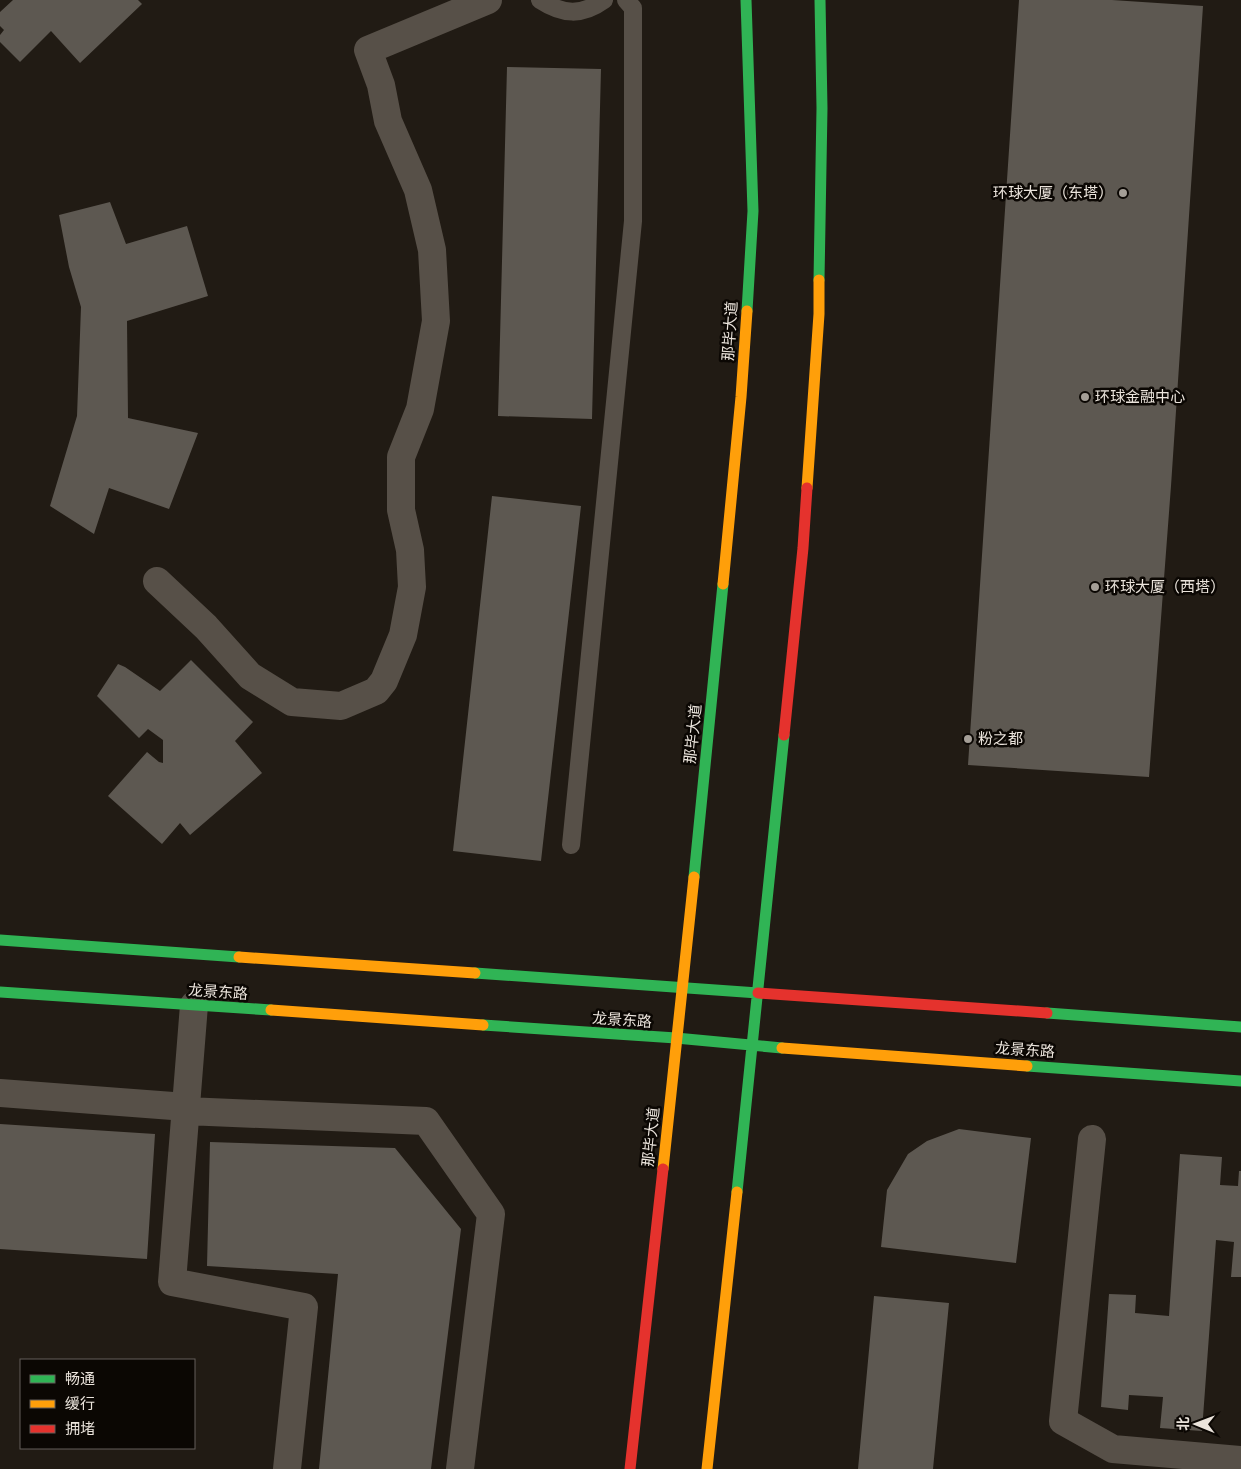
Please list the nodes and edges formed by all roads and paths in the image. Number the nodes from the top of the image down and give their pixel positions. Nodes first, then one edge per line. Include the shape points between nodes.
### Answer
1 (488, 0) edge
2 (540, 0) edge
3 (604, 0) edge
4 (626, 0) edge
5 (746, 0) edge
6 (820, 0) edge
7 (157, 580) dead end
8 (571, 845) dead end
9 (0, 940) edge
10 (683, 988) junction
11 (0, 992) edge
12 (757, 993) junction
13 (194, 1005) junction
14 (1241, 1027) edge
15 (676, 1038) junction
16 (753, 1046) junction
17 (1241, 1067) edge
18 (1241, 1081) edge
19 (0, 1093) edge
20 (186, 1109) junction
21 (1092, 1139) dead end
22 (1241, 1460) edge
23 (287, 1469) edge
24 (460, 1469) edge
25 (630, 1469) edge
26 (707, 1469) edge

1 - 7 street via 368,50 381,85 388,121 418,190 432,250 436,321 420,409 402,457 400,510 410,550 412,587 403,635 384,680 376,691 341,706 292,702 250,676
2 - 3 lane via 551,8 566,12 580,12
4 - 8 lane via 633,8 633,222
5 - 10 main road, 那毕大道 via 753,211 742,388
6 - 12 main road via 819,314 803,548
9 - 10 main road
10 - 12 main road
10 - 15 main road, 那毕大道
11 - 13 main road, 龙景东路
12 - 14 main road
12 - 16 main road
13 - 15 main road, 龙景东路
13 - 20 street
15 - 16 main road, 龙景东路
15 - 25 main road, 那毕大道
16 - 18 main road, 龙景东路
16 - 26 main road
17 - 18 main road
19 - 20 street
20 - 23 street via 172,1282 304,1307
20 - 24 street via 426,1122 491,1214
21 - 22 street via 1063,1421 1113,1449

